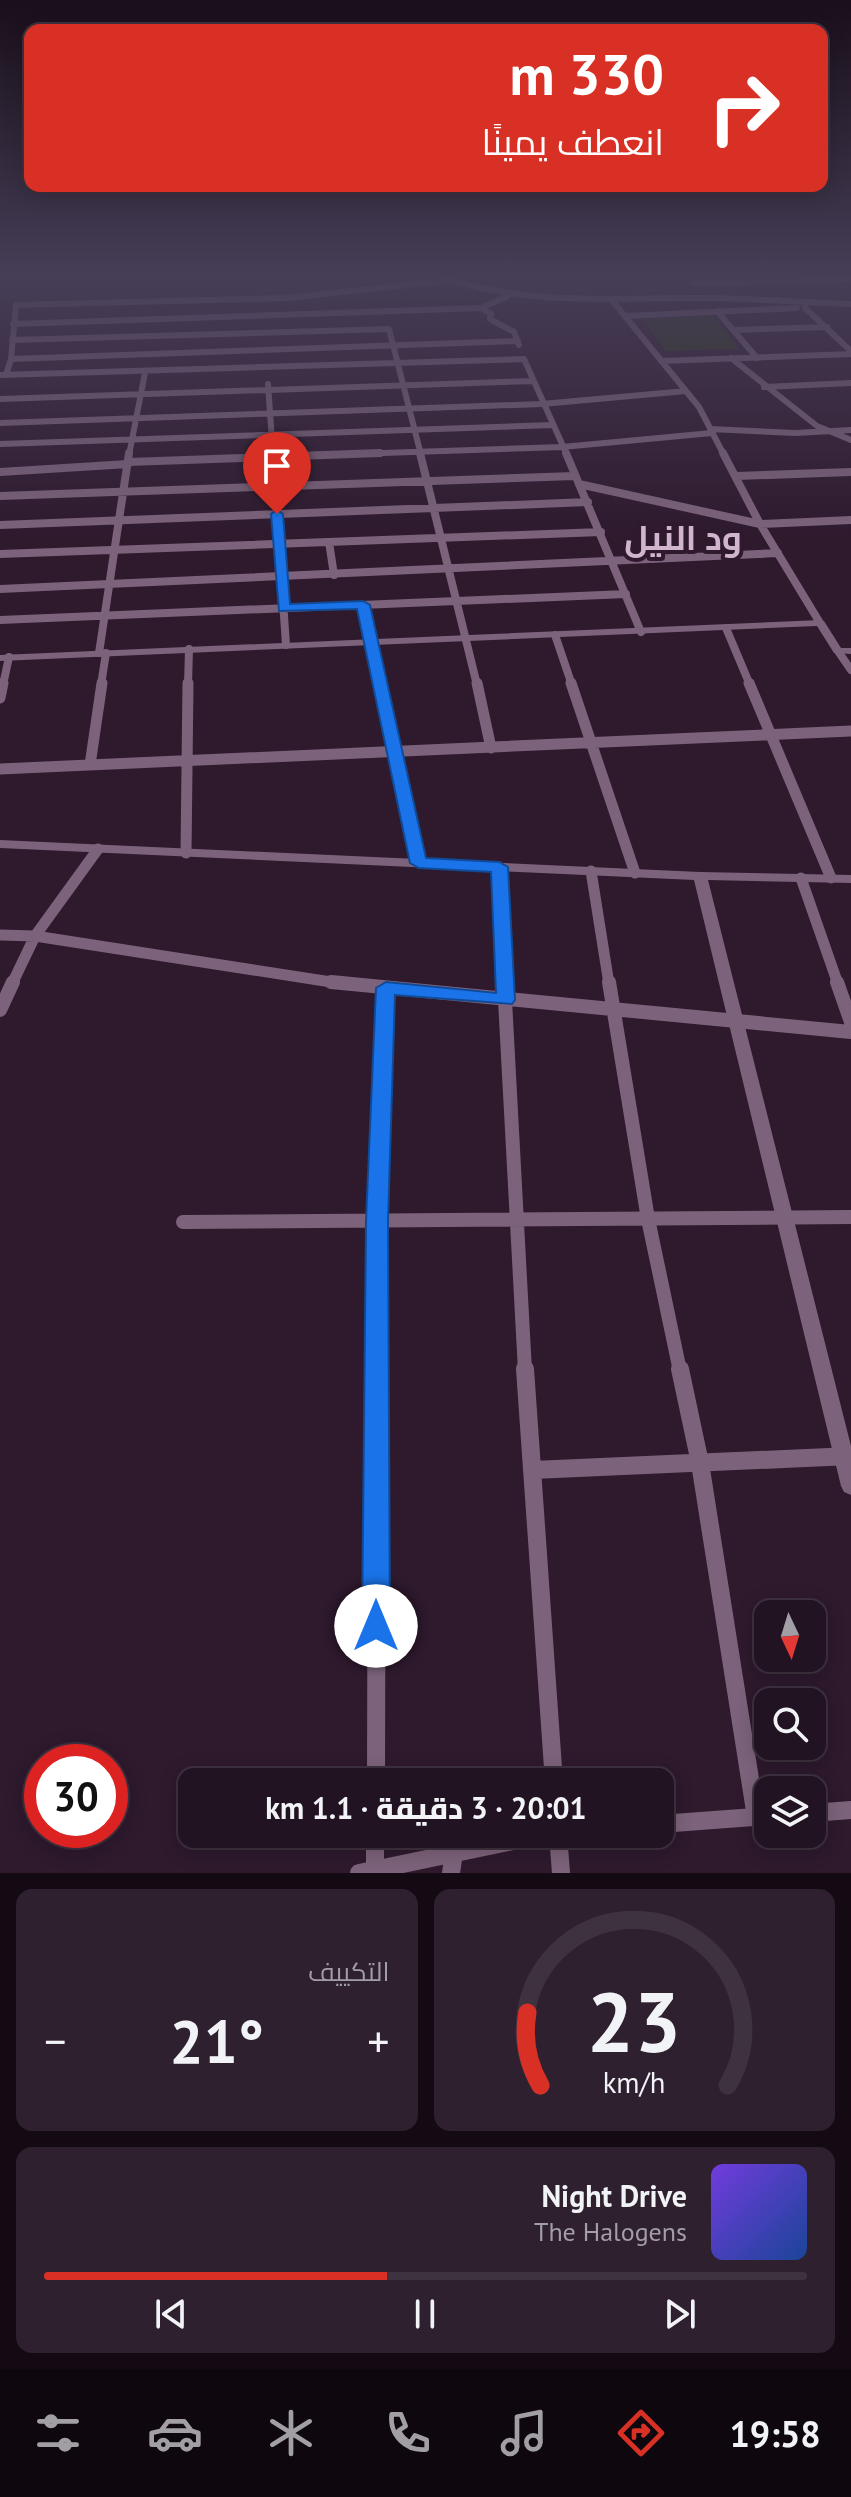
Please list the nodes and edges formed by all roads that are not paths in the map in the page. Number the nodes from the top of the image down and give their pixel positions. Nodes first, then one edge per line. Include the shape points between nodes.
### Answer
1 (134, 364) edge
2 (266, 364) edge
3 (385, 364) edge
4 (399, 364) edge
5 (526, 364) edge
6 (664, 364) edge
7 (738, 364) edge
8 (266, 368) junction
9 (133, 373) junction
10 (145, 373) junction
11 (2, 376) edge
12 (533, 381) junction
13 (851, 383) edge
14 (404, 384) junction
15 (764, 387) junction
16 (268, 389) junction
17 (686, 391) junction
18 (141, 395) junction
19 (0, 399) edge
20 (542, 404) junction
21 (410, 408) junction
22 (269, 412) junction
23 (137, 417) junction
24 (0, 423) edge
25 (552, 425) junction
26 (415, 429) junction
27 (851, 430) edge
28 (711, 431) junction
29 (829, 432) junction
30 (271, 434) junction
31 (132, 439) junction
32 (851, 440) edge
33 (0, 444) edge
34 (562, 447) junction
35 (421, 452) junction
36 (273, 457) junction
37 (128, 463) junction
38 (0, 472) edge
39 (851, 472) edge
40 (737, 476) junction
41 (577, 480) junction
42 (428, 481) junction
43 (275, 486) junction
44 (122, 492) junction
45 (0, 496) edge
46 (588, 502) junction
47 (435, 508) junction
48 (277, 514) junction
49 (118, 520) junction
50 (851, 520) edge
51 (760, 524) junction
52 (0, 525) edge
53 (601, 532) junction
54 (442, 538) junction
55 (329, 542) junction
56 (280, 544) junction
57 (114, 550) junction
58 (778, 553) junction
59 (0, 554) edge
60 (614, 563) junction
61 (450, 570) junction
62 (334, 575) junction
63 (282, 577) junction
64 (109, 584) junction
65 (0, 589) edge
66 (626, 594) junction
67 (458, 601) junction
68 (363, 605) junction
69 (284, 608) junction
70 (105, 615) junction
71 (0, 620) edge
72 (820, 623) junction
73 (726, 628) junction
74 (641, 632) junction
75 (555, 635) junction
76 (467, 639) junction
77 (371, 642) junction
78 (286, 645) junction
79 (189, 649) junction
80 (838, 651) junction
81 (851, 651) edge
82 (102, 653) junction
83 (5, 658) edge
84 (851, 670) edge
85 (0, 698) edge
86 (851, 731) edge
87 (770, 735) junction
88 (591, 743) junction
89 (491, 748) junction
90 (396, 752) junction
91 (187, 761) junction
92 (90, 765) junction
93 (0, 769) edge
94 (0, 844) edge
95 (98, 849) junction
96 (186, 853) junction
97 (419, 863) junction
98 (499, 867) junction
99 (591, 871) junction
100 (635, 873) junction
101 (700, 876) junction
102 (801, 878) junction
103 (831, 878) junction
104 (851, 879) edge
105 (0, 935) edge
106 (35, 936) junction
107 (386, 988) junction
108 (505, 1000) junction
109 (0, 1010) edge
110 (614, 1010) junction
111 (736, 1021) junction
112 (851, 1022) edge
113 (851, 1032) edge
114 (851, 1217) edge
115 (785, 1218) junction
116 (648, 1219) junction
117 (515, 1220) junction
118 (377, 1221) junction
119 (183, 1222) dead end
120 (847, 1456) edge
121 (700, 1463) junction
122 (533, 1470) junction
123 (851, 1486) edge
124 (376, 1768) edge
125 (553, 1768) edge
126 (755, 1776) edge
127 (851, 1810) edge
128 (826, 1812) edge
129 (754, 1817) edge
130 (674, 1823) edge
131 (372, 1848) edge
132 (502, 1848) edge
133 (559, 1848) edge
134 (453, 1863) edge
135 (367, 1871) edge
136 (561, 1873) edge

1 - 9 street
2 - 8 street
3 - 8 street
4 - 14 street
5 - 12 street
6 - 17 street
7 - 15 street
8 - 10 street
8 - 16 street
9 - 10 street
9 - 11 street
10 - 18 street
12 - 14 street
12 - 20 street
13 - 15 street
14 - 16 street
14 - 21 street
15 - 29 street
16 - 18 street
16 - 22 street
17 - 20 street
17 - 28 street
18 - 19 street
18 - 23 street
20 - 21 street
20 - 25 street
21 - 22 street
21 - 26 street
22 - 23 street
22 - 30 street
23 - 24 street
23 - 31 street
25 - 26 street
25 - 34 street
26 - 30 street
26 - 35 street
27 - 29 street
28 - 29 street
28 - 34 street
28 - 40 street
29 - 32 street
30 - 31 street
30 - 36 street
31 - 33 street
31 - 37 street
34 - 35 street
34 - 41 street
35 - 36 street
35 - 42 street
36 - 37 street
36 - 43 street
37 - 38 street
37 - 44 street
39 - 40 street
40 - 51 street
41 - 42 street
41 - 46 street
41 - 51 street
42 - 43 street
42 - 47 street
43 - 44 street
43 - 48 street
44 - 45 street
44 - 49 street
46 - 47 street
46 - 53 street
47 - 48 street
47 - 54 street
48 - 49 street
48 - 56 street
49 - 52 street
49 - 57 street
50 - 51 street
51 - 58 street
53 - 54 street
53 - 60 street
54 - 55 street
54 - 61 street
55 - 56 street
55 - 62 street
56 - 57 street
56 - 63 street
57 - 59 street
57 - 64 street
58 - 60 street
58 - 72 street
60 - 61 street
60 - 66 street
61 - 62 street
61 - 67 street
62 - 63 street
63 - 64 street
63 - 69 street
64 - 65 street
64 - 70 street
66 - 67 street
66 - 74 street
67 - 68 street
67 - 76 street
68 - 69 street
68 - 77 street
69 - 70 street
69 - 78 street
70 - 71 street
70 - 82 street
72 - 73 street
72 - 80 street
73 - 74 street
73 - 87 street
74 - 75 street
75 - 76 street
75 - 88 street
76 - 77 street
76 - 89 street
77 - 78 street
77 - 90 street
78 - 79 street
79 - 82 street
79 - 91 street
80 - 81 street
80 - 84 street
82 - 83 street
82 - 92 street
83 - 85 street
86 - 87 street
87 - 88 street
87 - 103 street
88 - 89 street
88 - 100 street
89 - 90 street
90 - 91 street
90 - 97 street
91 - 92 street
91 - 96 street
92 - 93 street
94 - 95 street
95 - 96 street
95 - 106 street
96 - 97 street
97 - 98 street
98 - 99 street
98 - 108 street
99 - 100 street
99 - 110 street
100 - 101 street
101 - 102 street
101 - 111 street
102 - 103 street
102 - 112 street
103 - 104 street
105 - 106 street
106 - 107 street
106 - 109 street
107 - 108 street
107 - 118 street
108 - 110 street
108 - 117 street
110 - 111 street
110 - 116 street
111 - 113 street
111 - 115 street
114 - 115 street
115 - 116 street
115 - 120 street
116 - 117 street
116 - 121 street
117 - 118 street
117 - 122 street
118 - 119 street
118 - 124 street
120 - 121 street
120 - 123 street
121 - 122 street
121 - 126 street
122 - 125 street
127 - 128 street
129 - 130 street
131 - 135 street
132 - 134 street
133 - 136 street
134 - 135 street

